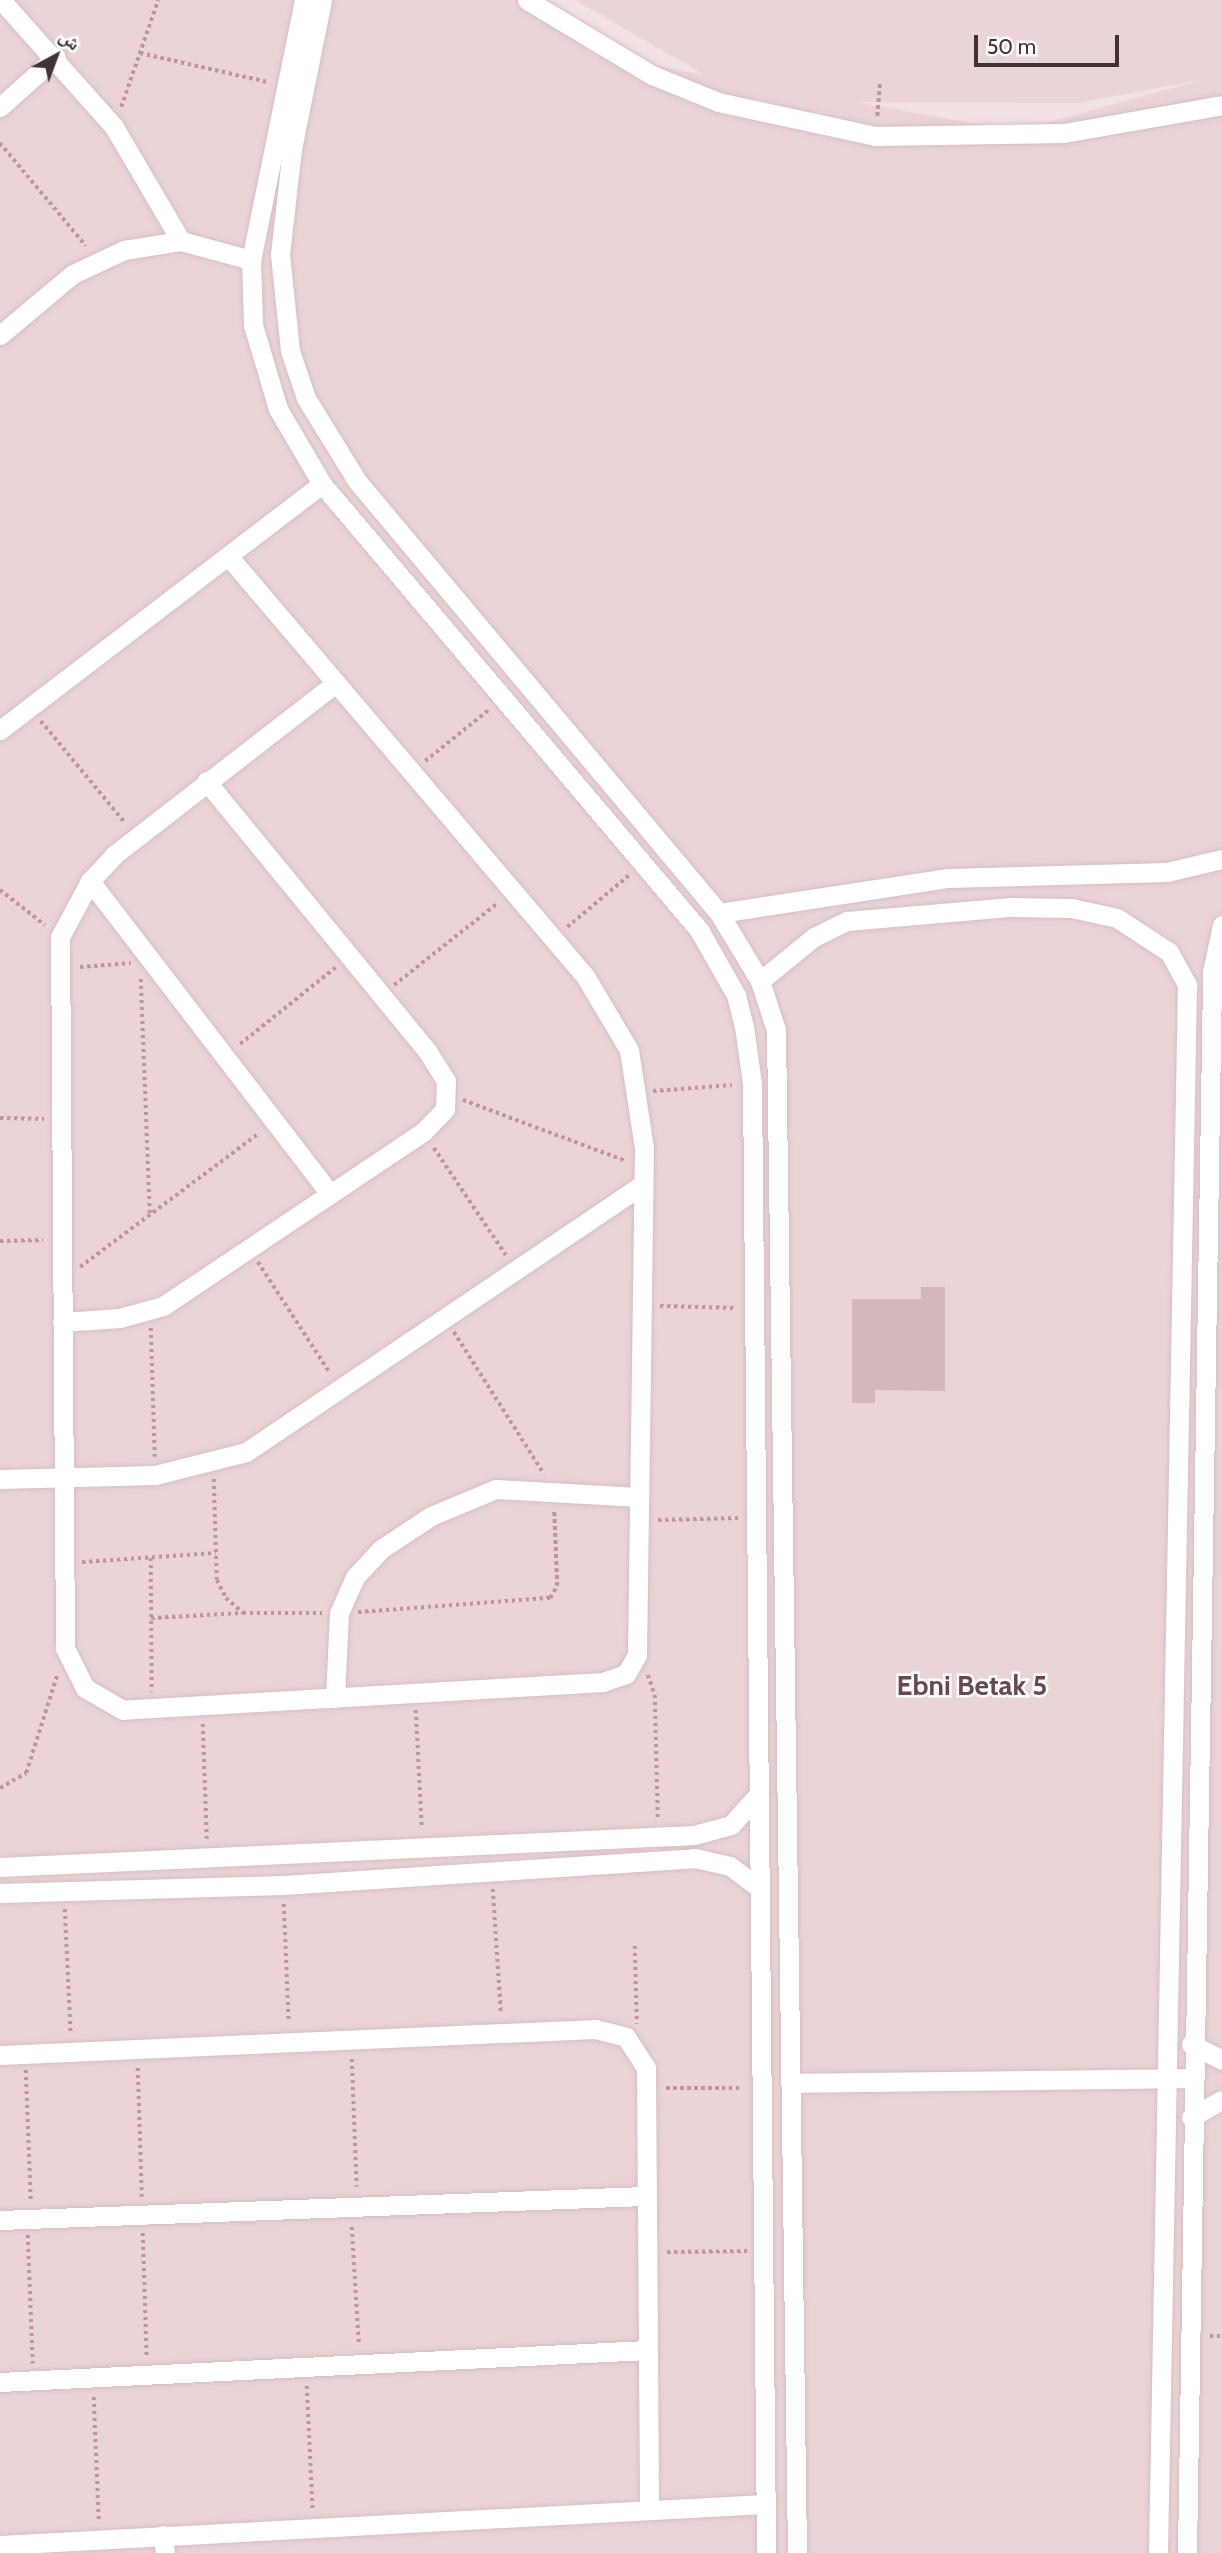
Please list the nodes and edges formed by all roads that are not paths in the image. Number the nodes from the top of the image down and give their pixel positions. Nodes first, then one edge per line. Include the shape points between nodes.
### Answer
1 (1, 0) edge
2 (304, 0) edge
3 (322, 0) edge
4 (527, 0) edge
5 (56, 57) junction
6 (1222, 105) edge
7 (0, 107) edge
8 (181, 241) junction
9 (251, 260) junction
10 (0, 335) edge
11 (322, 484) junction
12 (229, 557) junction
13 (336, 683) junction
14 (0, 730) edge
15 (206, 781) junction
16 (1222, 859) edge
17 (1069, 874) junction
18 (90, 881) junction
19 (1072, 908) junction
20 (719, 913) junction
21 (1222, 925) edge
22 (760, 981) junction
23 (1187, 985) junction
24 (1212, 986) junction
25 (643, 1176) junction
26 (330, 1194) junction
27 (62, 1322) junction
28 (0, 1479) edge
29 (64, 1479) junction
30 (639, 1497) junction
31 (335, 1698) junction
32 (1197, 1786) junction
33 (1170, 1788) junction
34 (756, 1797) junction
35 (694, 1835) junction
36 (480, 1846) junction
37 (695, 1858) junction
38 (277, 1859) junction
39 (0, 1867) edge
40 (487, 1874) junction
41 (281, 1885) junction
42 (759, 1888) junction
43 (0, 1893) edge
44 (1191, 2044) junction
45 (0, 2055) edge
46 (1222, 2060) edge
47 (1191, 2078) junction
48 (1163, 2079) junction
49 (790, 2083) junction
50 (1222, 2100) edge
51 (1191, 2117) junction
52 (646, 2196) junction
53 (0, 2220) edge
54 (648, 2350) junction
55 (0, 2382) edge
56 (1159, 2417) junction
57 (1188, 2417) junction
58 (765, 2504) junction
59 (649, 2507) junction
60 (0, 2544) edge
61 (164, 2544) edge
62 (766, 2553) edge
63 (797, 2553) edge
64 (1158, 2553) edge
65 (1187, 2553) edge

1 - 5 street
2 - 9 street
3 - 20 street via 292,149 281,254 290,351 306,398 357,481
4 - 6 street via 652,75 718,102 875,136 1064,133
5 - 7 street
5 - 8 street via 114,127
8 - 9 street
8 - 10 street via 98,260
9 - 11 street via 253,325 263,367 278,409
11 - 12 street
11 - 34 street via 643,864 719,959 736,995 752,1084 758,1518
12 - 13 street
12 - 14 street
13 - 15 street
13 - 25 street via 611,1011 640,1092
15 - 18 street via 135,835
15 - 26 street via 439,1068 448,1095 441,1115 423,1132
16 - 17 street via 1167,872
17 - 19 street
17 - 20 street via 948,878
18 - 26 street via 140,954
18 - 27 street via 60,937
19 - 22 street via 951,909 847,921 814,937
19 - 23 street via 1146,933 1169,952
20 - 22 street
21 - 24 street
22 - 49 street via 776,1030 781,1082
23 - 24 street
23 - 33 street
24 - 32 street
25 - 29 street via 516,1271 269,1439 213,1465 155,1475
25 - 30 street
26 - 27 street via 150,1312
27 - 29 street
28 - 29 street
29 - 31 street via 65,1648 78,1678 102,1702 152,1712
30 - 31 street via 496,1489 431,1516 367,1562 340,1614
30 - 31 street via 637,1654 626,1674 603,1682
32 - 33 street
32 - 44 street
33 - 48 street
34 - 35 street via 731,1825
34 - 42 street
35 - 36 street
35 - 37 street
36 - 38 street
36 - 40 street
37 - 40 street
37 - 42 street via 730,1866
38 - 39 street
38 - 41 street
40 - 41 street
41 - 43 street
42 - 58 street
44 - 46 street
44 - 47 street
45 - 52 street via 611,2030 637,2048 646,2088
47 - 48 street
47 - 51 street
48 - 49 street
48 - 56 street
49 - 63 street
50 - 51 street
51 - 57 street
52 - 53 street
52 - 54 street
54 - 55 street
54 - 59 street
56 - 57 street
56 - 64 street
57 - 65 street
58 - 59 street
58 - 62 street
59 - 61 street via 313,2526
60 - 61 street via 100,2539

